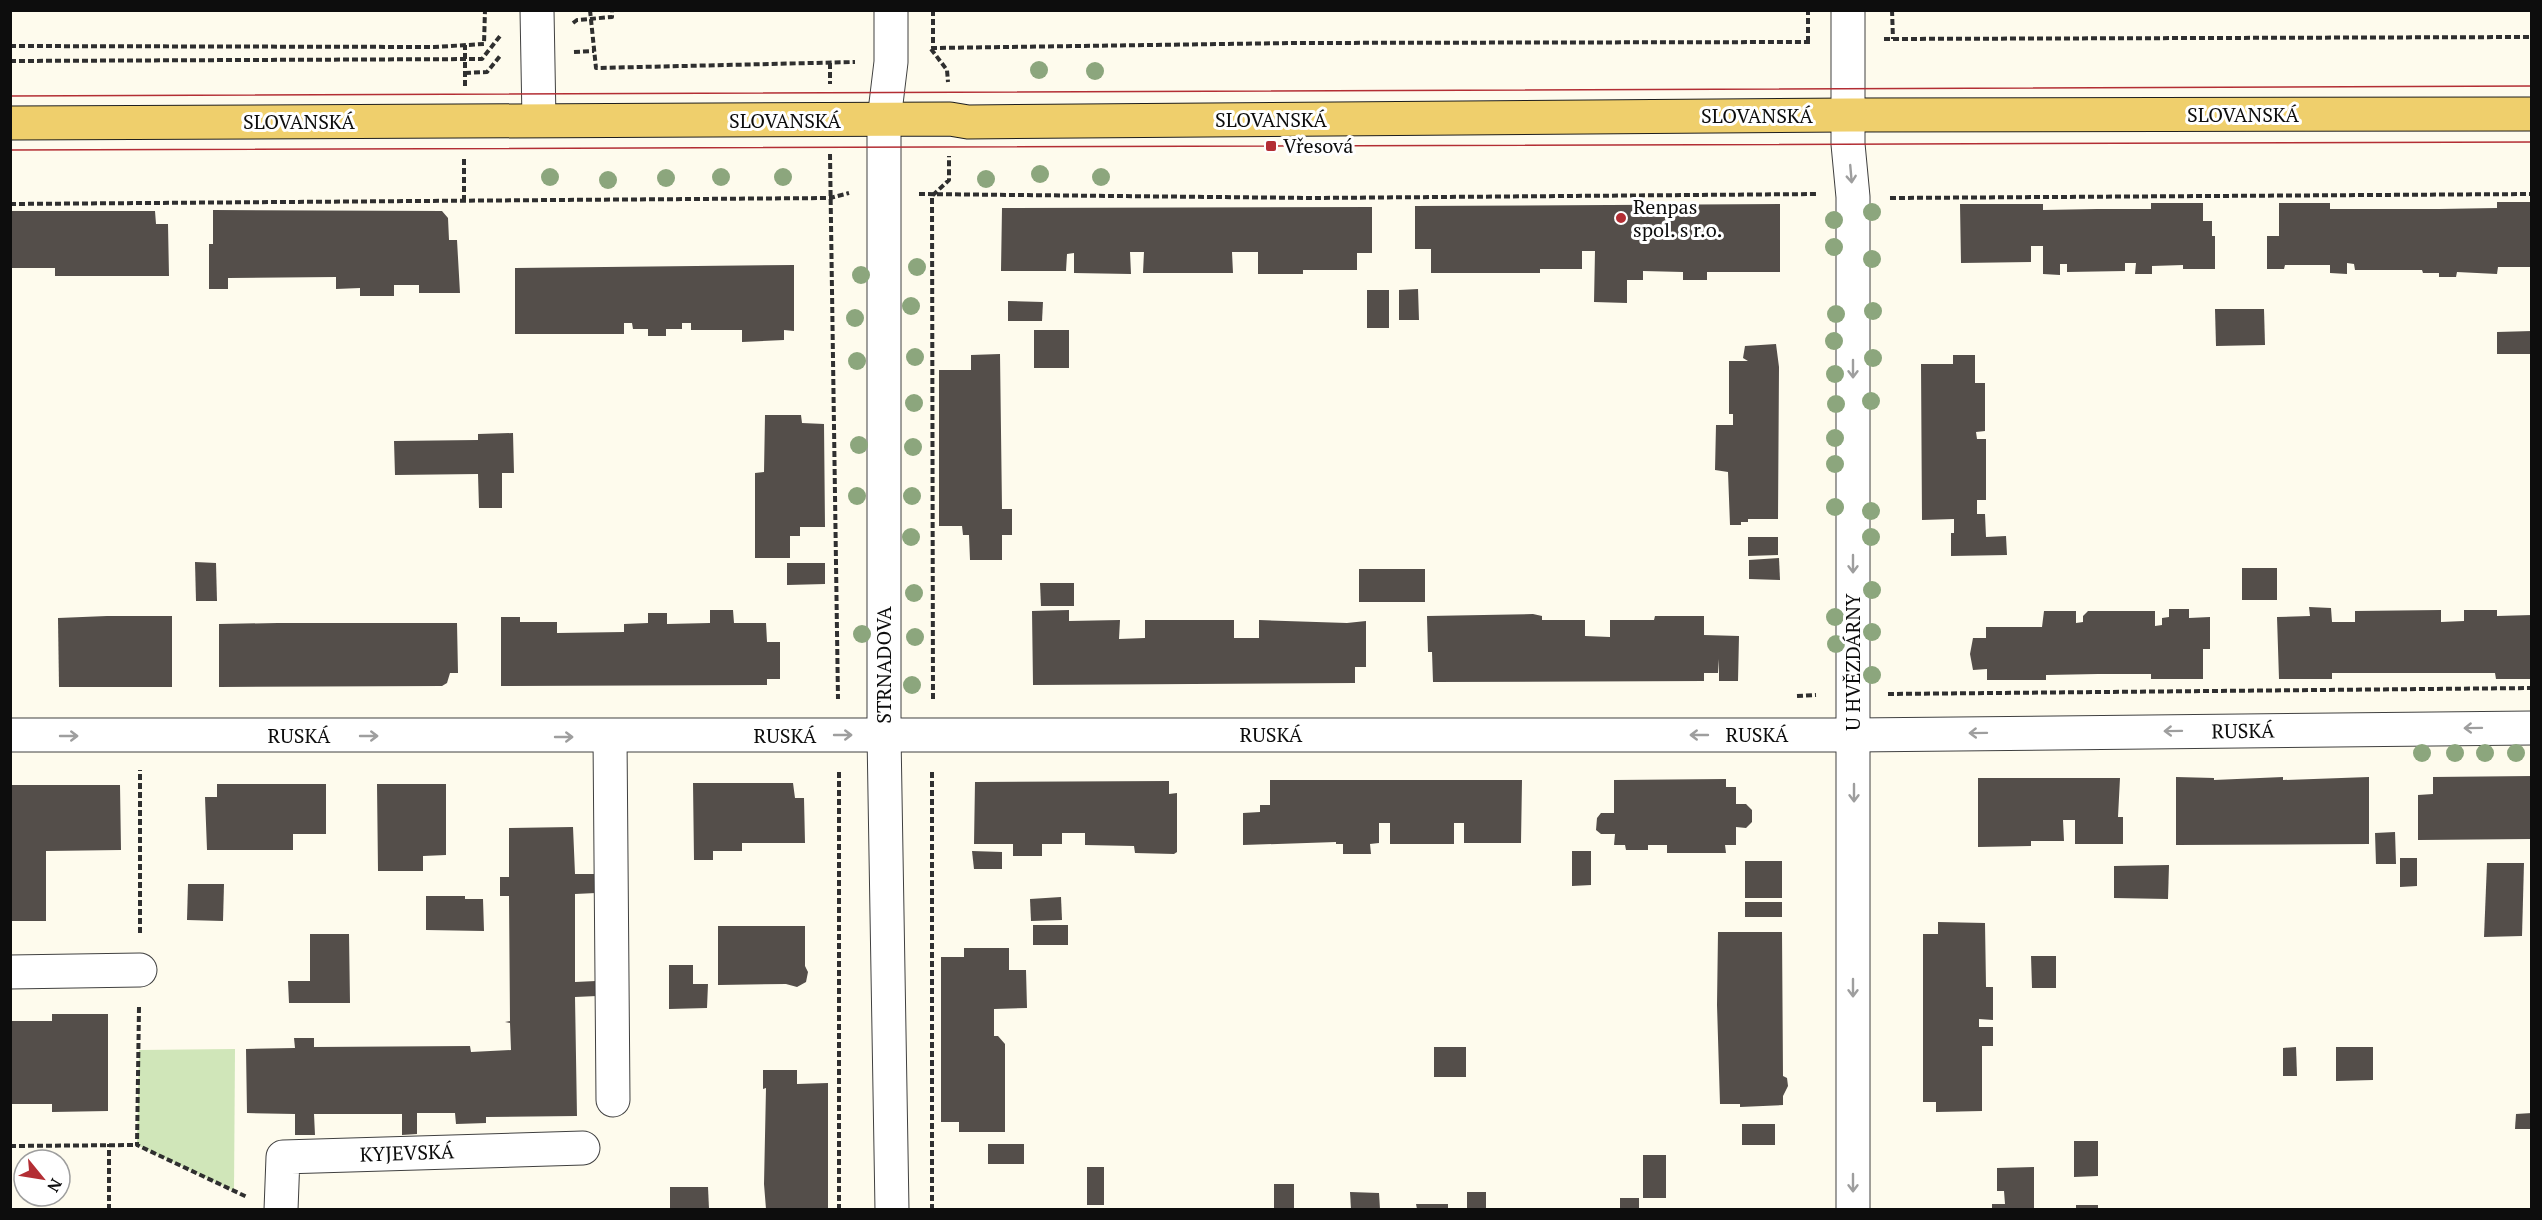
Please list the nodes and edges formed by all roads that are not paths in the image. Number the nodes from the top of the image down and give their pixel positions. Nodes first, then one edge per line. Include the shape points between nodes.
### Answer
1 (537, 10) edge
2 (891, 10) edge
3 (1848, 10) edge
4 (2532, 114) edge
5 (1849, 115) junction
6 (539, 120) junction
7 (884, 120) junction
8 (10, 123) edge
9 (2532, 728) edge
10 (10, 735) edge
11 (884, 735) junction
12 (1854, 735) junction
13 (610, 737) junction
14 (140, 970) dead end
15 (10, 972) edge
16 (613, 1100) dead end
17 (583, 1148) dead end
18 (281, 1209) edge
19 (891, 1209) edge
20 (1853, 1209) edge

1 - 6 street
2 - 7 street via 891,62
3 - 5 street, U HVĚZDÁRNY
4 - 5 main road, SLOVANSKÁ
5 - 7 main road, SLOVANSKÁ
5 -> 12 street, U HVĚZDÁRNY via 1853,197
6 - 7 main road, SLOVANSKÁ
6 - 8 main road, SLOVANSKÁ
7 - 11 street, STRNADOVA
9 -> 12 street, RUSKÁ
10 -> 13 street, RUSKÁ
12 -> 11 street, RUSKÁ
13 -> 11 street, RUSKÁ
11 - 19 street, STRNADOVA
12 -> 20 street, U HVĚZDÁRNY
13 - 16 street
14 - 15 street
17 - 18 street, KYJEVSKÁ via 283,1157

